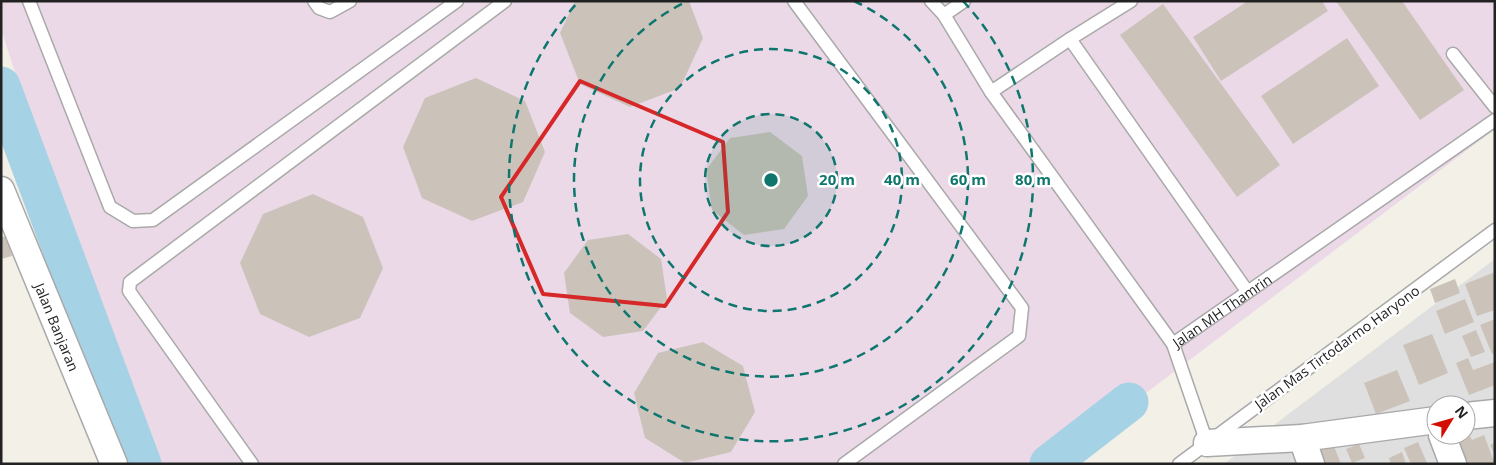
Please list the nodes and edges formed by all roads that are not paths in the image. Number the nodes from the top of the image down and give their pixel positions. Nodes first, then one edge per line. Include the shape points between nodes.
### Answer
1 (30, 1) edge
2 (314, 1) edge
3 (350, 1) edge
4 (457, 1) edge
5 (505, 1) edge
6 (794, 1) edge
7 (931, 1) edge
8 (964, 1) edge
9 (1131, 1) edge
10 (944, 15) junction
11 (1070, 39) junction
12 (1453, 54) dead end
13 (991, 92) junction
14 (1495, 108) edge
15 (1495, 120) edge
16 (1, 190) edge
17 (1495, 230) edge
18 (1247, 291) junction
19 (1173, 344) junction
20 (1495, 413) edge
21 (1476, 415) edge
22 (1426, 421) edge
23 (1302, 438) junction
24 (1207, 443) junction
25 (1445, 445) edge
26 (114, 464) edge
27 (252, 464) edge
28 (844, 464) edge
29 (1179, 464) edge
30 (1311, 464) edge
31 (1452, 464) edge

1 - 4 lane via 110,207 133,221 153,220
2 - 3 lane via 318,8 330,12
5 - 27 lane via 130,282 129,291
6 - 28 lane via 1022,308 1019,336
7 - 10 lane
8 - 10 lane
9 - 11 lane
10 - 13 lane
11 - 13 lane
11 - 18 lane
12 - 14 lane
13 - 19 lane
15 - 18 lane, Jalan MH Thamrin
16 - 26 street, Jalan Banjaran
17 - 24 lane, Jalan Mas Tirtodarmo Haryono
18 - 19 lane, Jalan MH Thamrin
19 - 24 lane, Jalan MH Thamrin
20 - 21 street
22 - 23 street
23 - 24 street
23 - 30 street
24 - 29 lane, Jalan Mas Tirtodarmo Haryono
25 - 31 street

